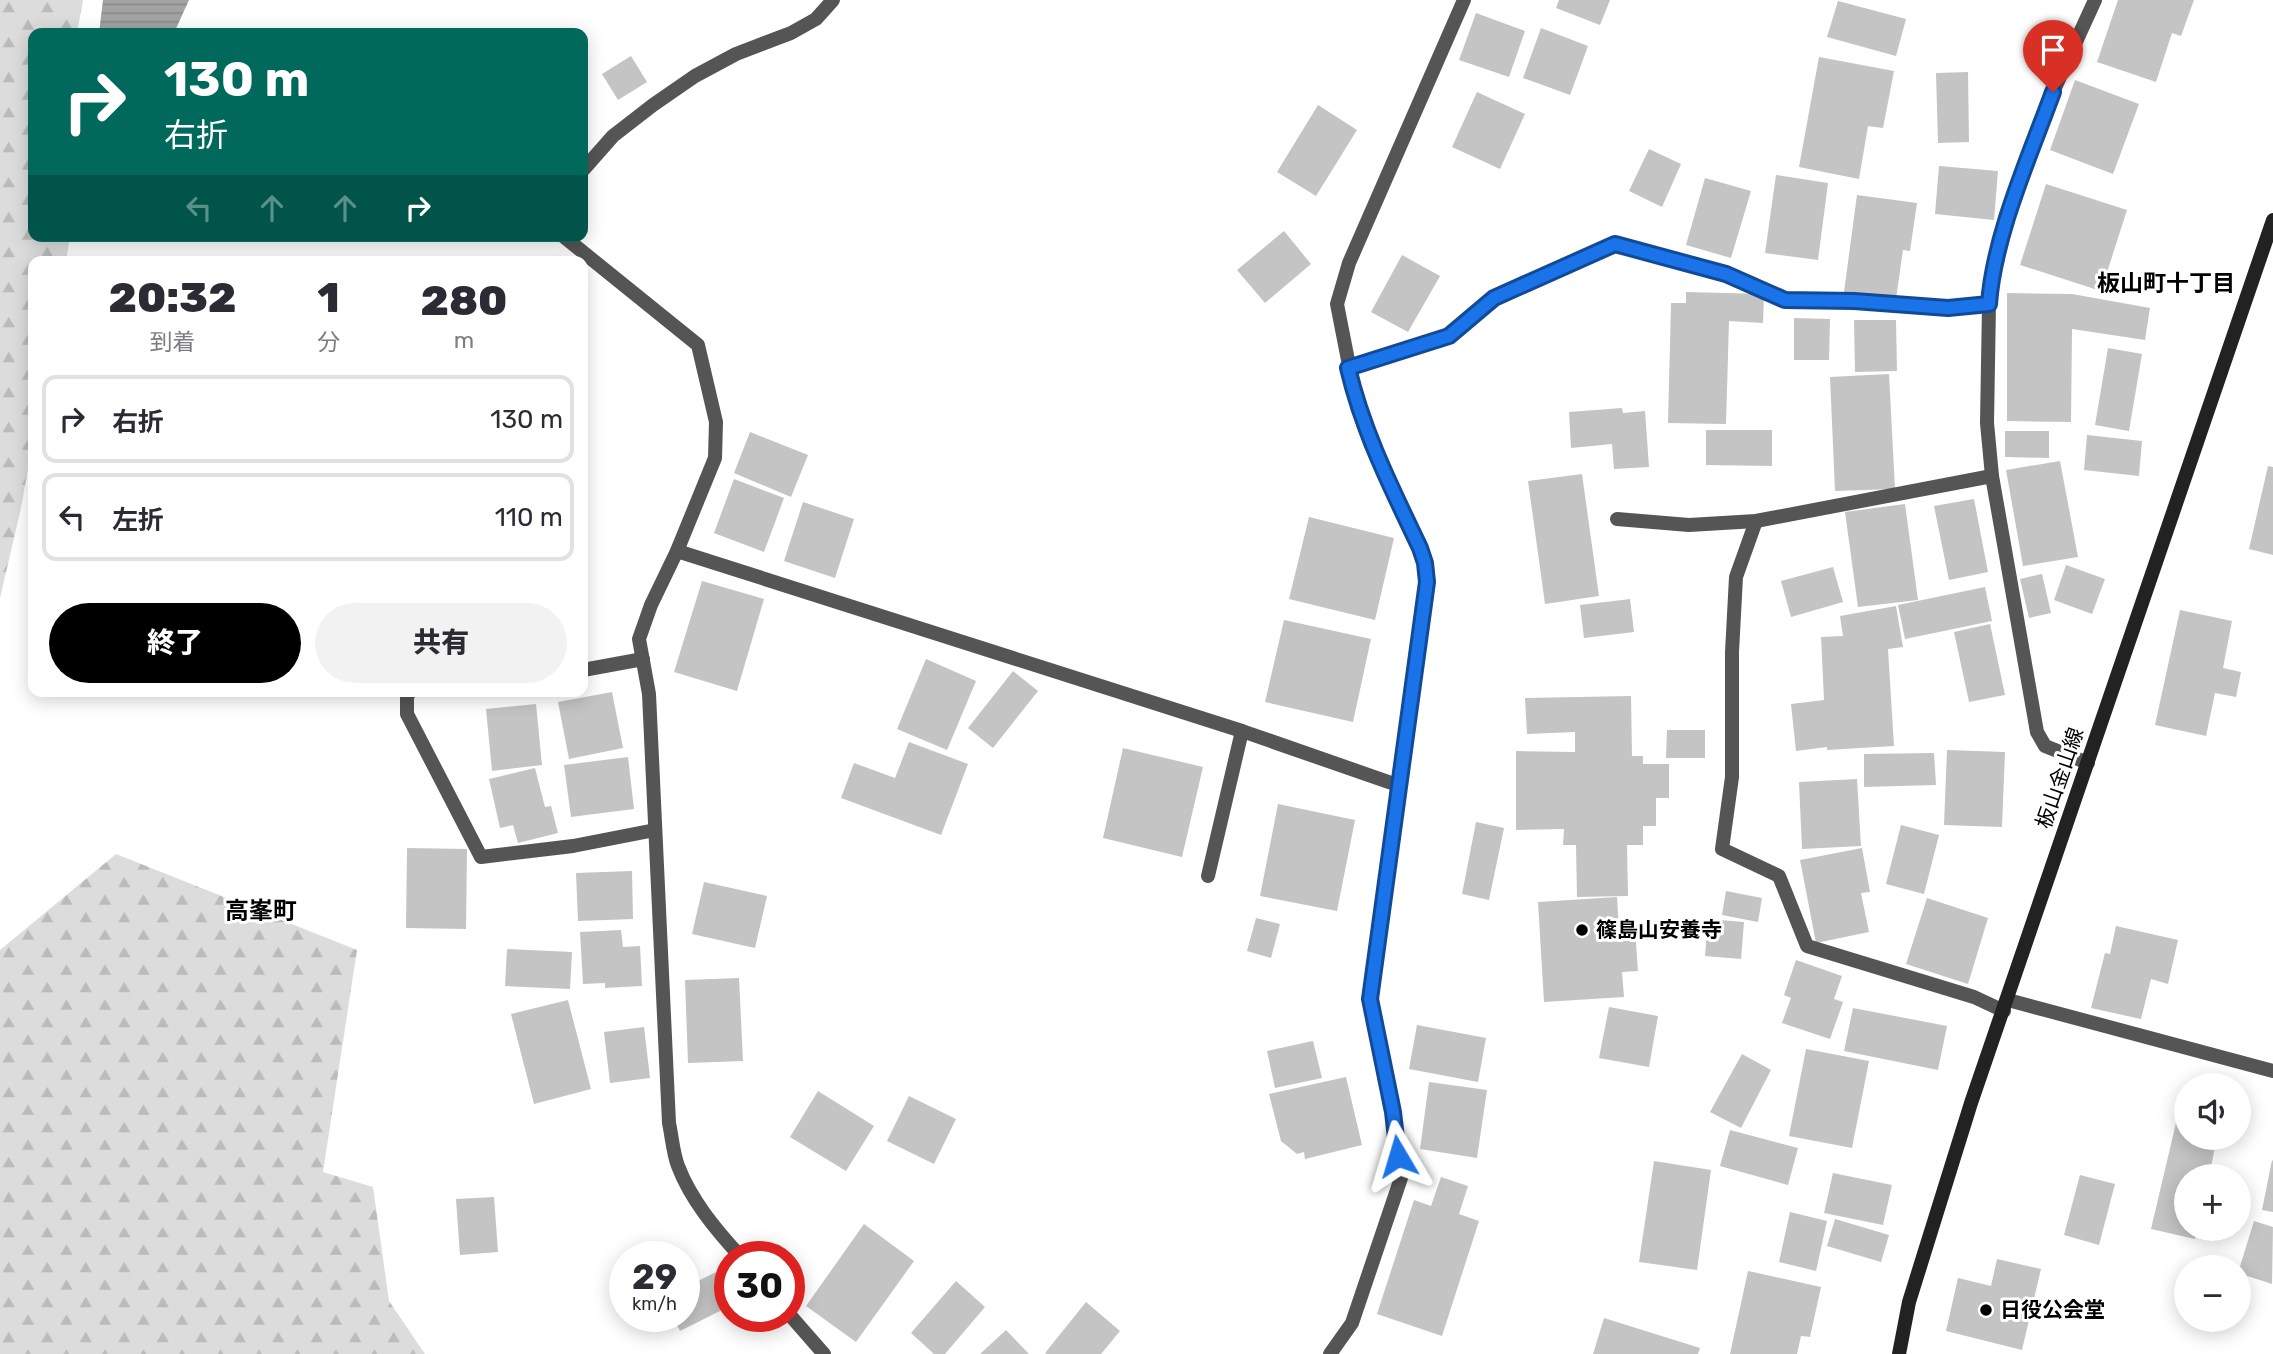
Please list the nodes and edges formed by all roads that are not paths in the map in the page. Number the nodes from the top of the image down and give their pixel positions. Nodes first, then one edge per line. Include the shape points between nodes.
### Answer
1 (833, 0) edge
2 (1464, 0) edge
3 (2095, 0) edge
4 (588, 164) edge
5 (2273, 220) edge
6 (570, 242) edge
7 (588, 256) edge
8 (588, 256) edge
9 (1989, 304) junction
10 (1348, 368) junction
11 (1992, 476) junction
12 (1617, 519) dead end
13 (1756, 521) junction
14 (677, 551) junction
15 (643, 659) junction
16 (588, 669) edge
17 (407, 697) edge
18 (1242, 731) junction
19 (2088, 763) junction
20 (1400, 786) junction
21 (655, 830) junction
22 (1208, 876) dead end
23 (2006, 1006) junction
24 (2273, 1071) edge
25 (727, 1241) edge
26 (805, 1332) edge
27 (824, 1354) edge
28 (1330, 1354) edge
29 (1899, 1354) edge

1 - 4 street via 816,19 695,76 613,136
2 - 10 street via 1349,263 1337,304
3 - 9 street via 2053,92 2009,214
5 - 19 main road, 板山金山線
6 - 7 street
8 - 14 street via 698,345 716,422 715,458
9 - 10 street via 1948,308 1785,300 1726,274 1615,244 1494,298 1449,336
9 - 11 street via 1987,424
10 - 20 street via 1370,443 1425,563 1427,582
11 - 13 street
11 - 19 street via 2036,732 2045,747
12 - 13 street via 1689,526
13 - 23 street via 1736,577 1732,777 1722,849 1779,876 1807,946
14 - 15 street via 639,639
14 - 18 street
15 - 16 street
15 - 21 street via 649,694
17 - 21 street via 407,714 481,857
18 - 20 street
18 - 22 street
19 - 23 main road, 板山金山線
20 - 28 street via 1370,999 1401,1178 1352,1323
21 - 25 street via 671,1133 677,1164 689,1189
23 - 24 street
23 - 29 main road, 板山金山線 via 1909,1302
26 - 27 street

